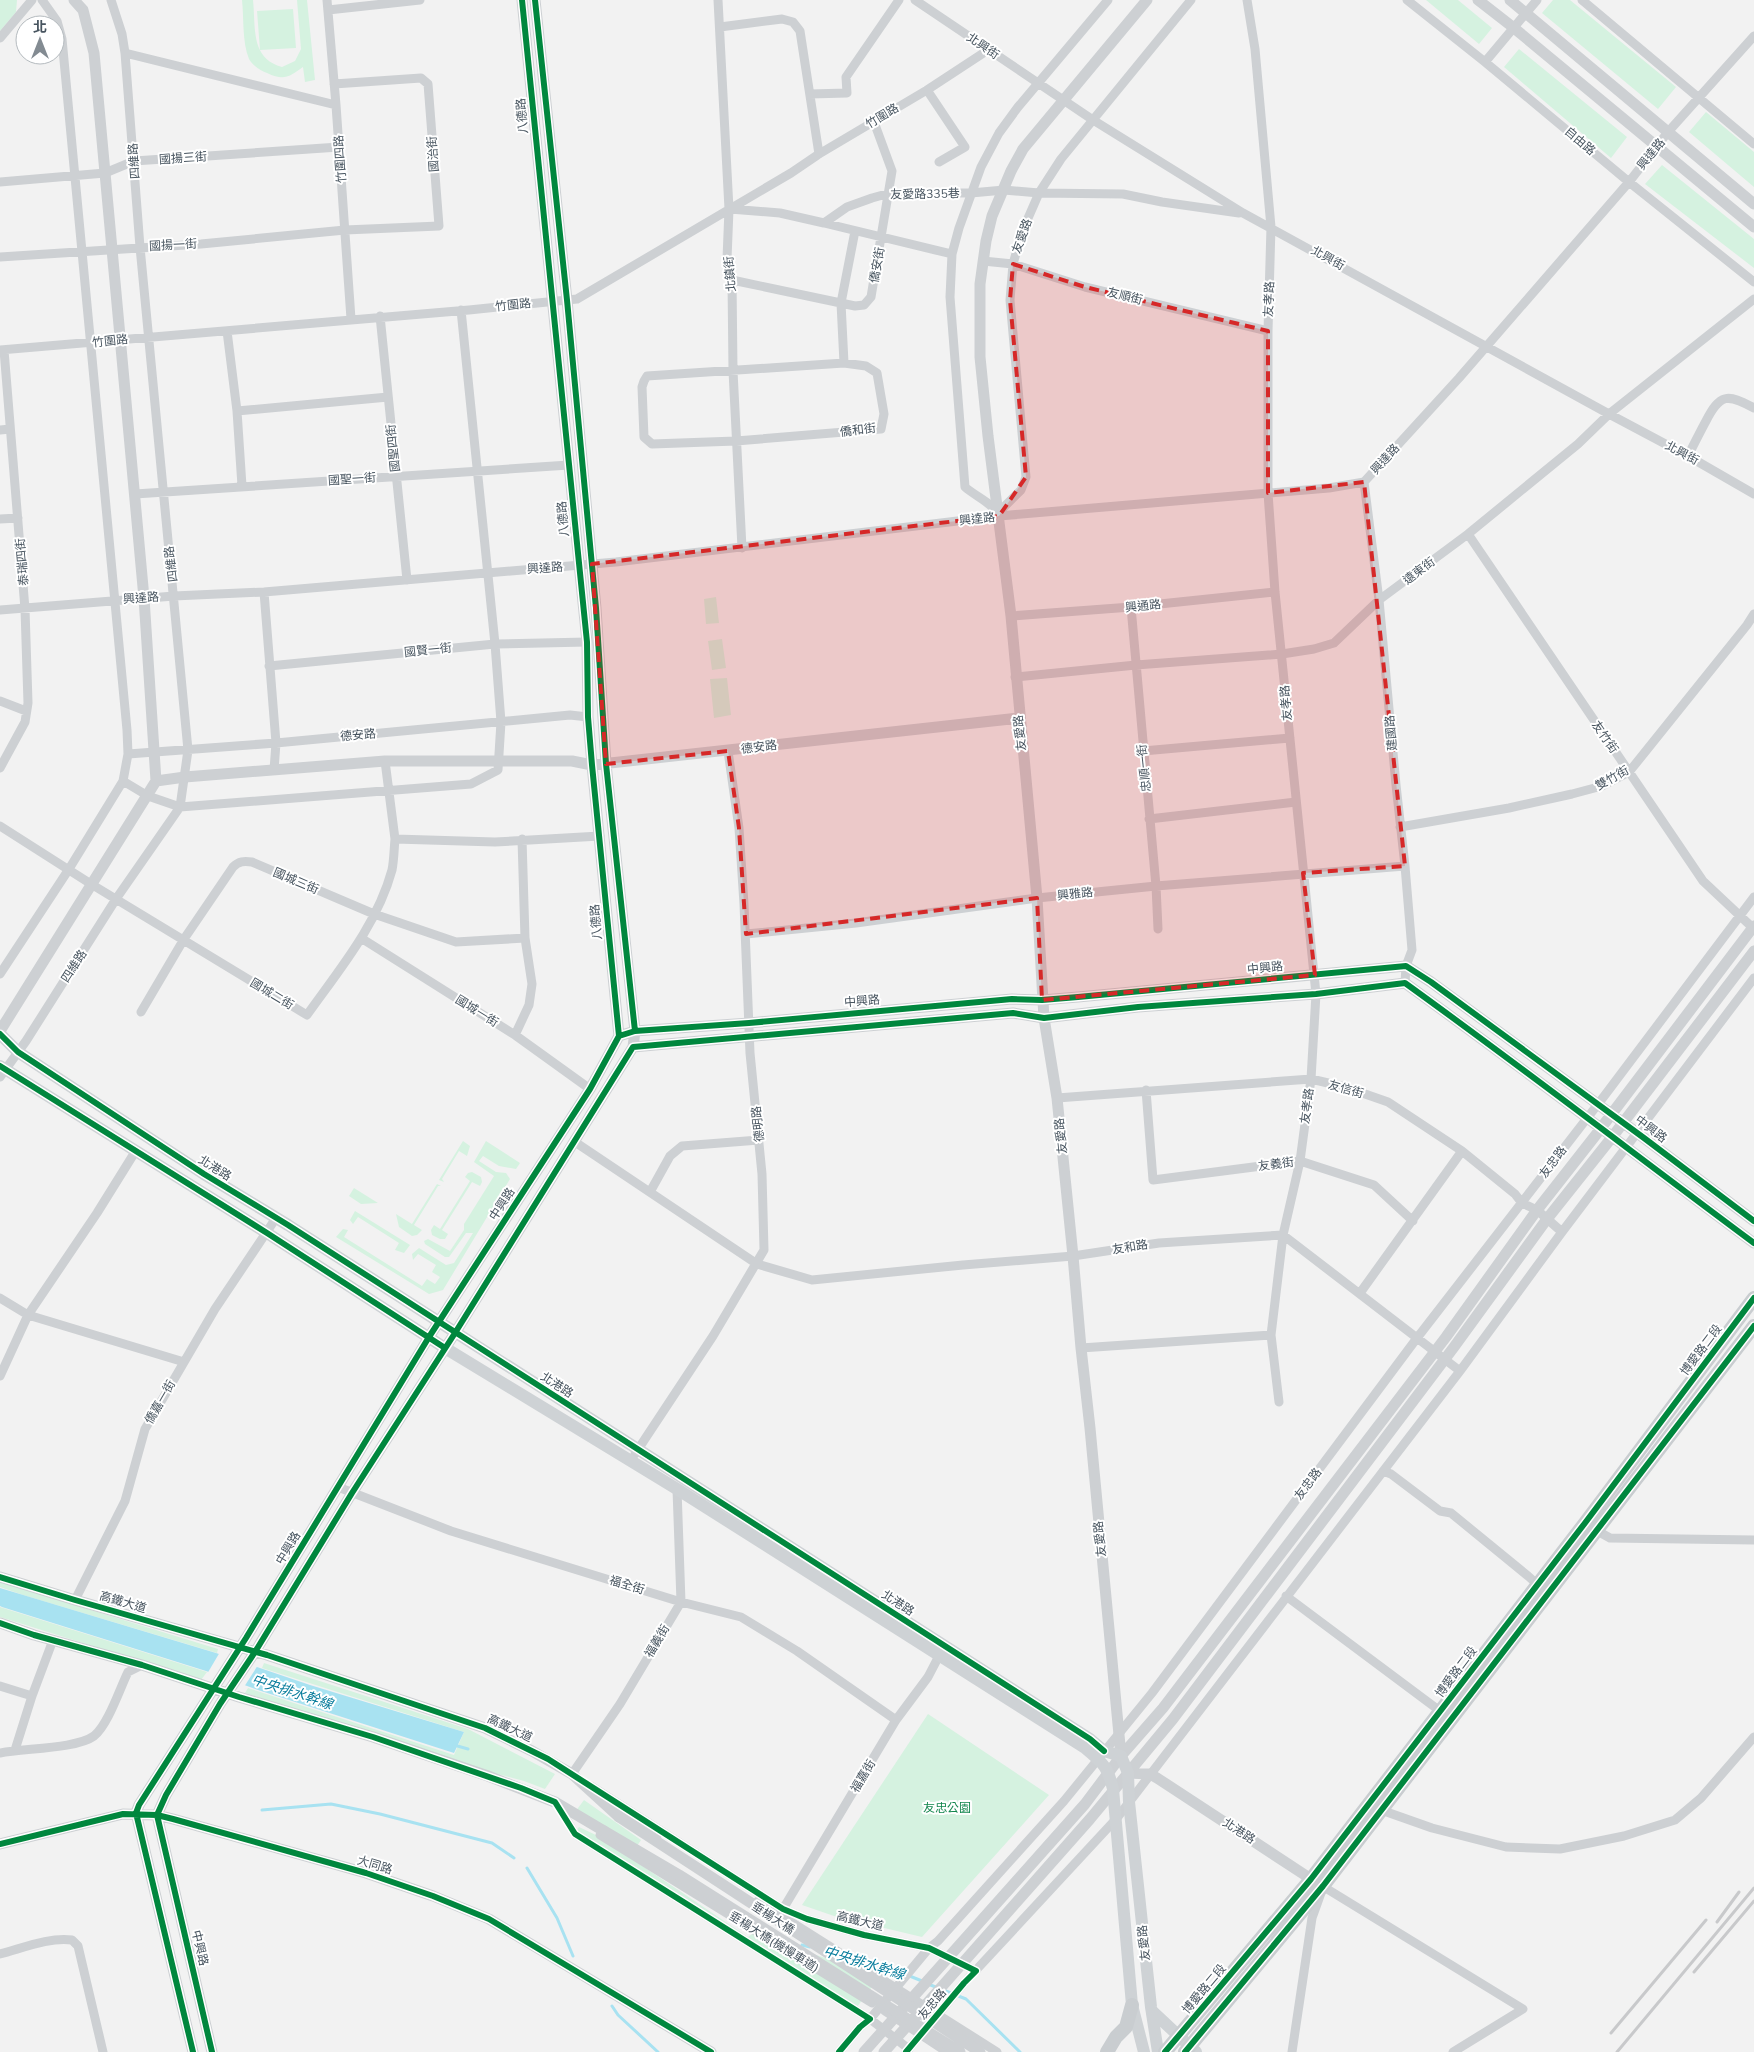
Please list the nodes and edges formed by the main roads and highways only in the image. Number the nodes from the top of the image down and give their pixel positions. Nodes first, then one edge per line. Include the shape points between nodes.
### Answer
1 (0, 1032) edge
2 (2, 1071) edge
3 (1754, 1298) edge
4 (1754, 1326) edge
5 (634, 1455) junction
6 (1590, 1527) junction
7 (942, 1651) junction
8 (1101, 1755) junction
9 (1128, 1773) joint
10 (1113, 1789) joint
11 (1317, 1882) junction
12 (1132, 2005) junction
13 (1152, 2012) junction
14 (1179, 2036) junction
15 (1190, 2050) edge
16 (1107, 2052) edge
17 (1144, 2052) edge
18 (1158, 2052) edge
19 (1165, 2052) edge

1 - 5 main road, 北港路 via 18,1052 455,1333
2 - 5 main road, 北港路 via 267,1232 445,1348
3 - 6 main road, 博愛路二段
4 - 6 main road, 博愛路二段
5 - 7 main road, 北港路
5 - 7 main road, 北港路 via 677,1489
6 - 11 main road, 博愛路二段 via 1537,1584 1440,1711
6 - 11 main road, 博愛路二段 via 1541,1603 1381,1810
7 - 8 main road, 北港路 via 1085,1748
8 - 9 main road, 北港路 via 1121,1756
8 - 10 main road, 北港路
9 - 13 main road, 友愛路
10 - 12 main road, 友愛路
11 - 14 main road, 博愛路二段
11 - 15 main road, 博愛路二段
12 - 16 main road via 1126,2027
12 - 17 main road, 友愛路
13 - 14 main road
13 - 18 main road, 友愛路
14 - 15 main road
14 - 19 main road, 博愛路二段

